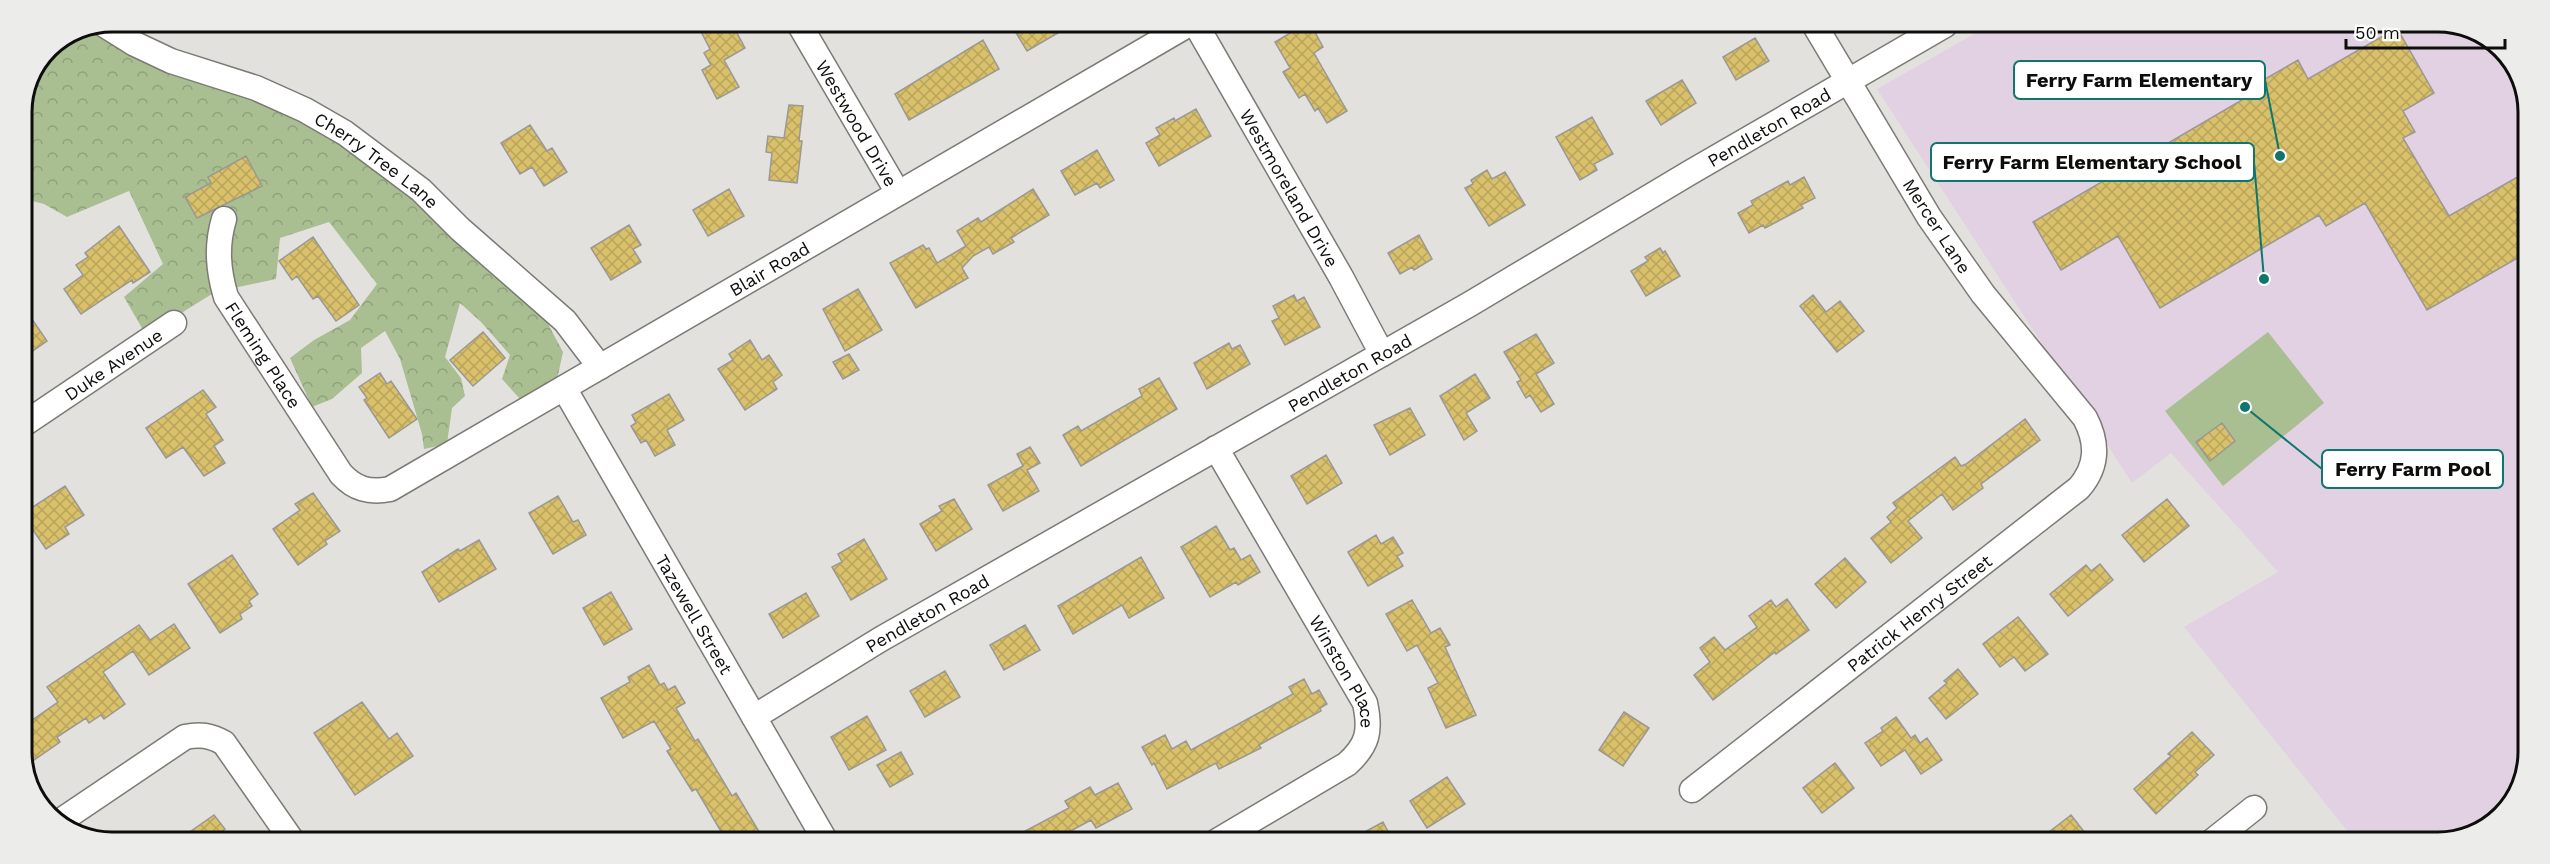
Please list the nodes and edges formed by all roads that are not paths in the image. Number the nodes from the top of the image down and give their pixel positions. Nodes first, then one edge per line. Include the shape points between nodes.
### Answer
1 (116, 32) edge
2 (804, 32) edge
3 (1177, 32) edge
4 (1198, 32) edge
5 (1819, 32) edge
6 (1933, 32) edge
7 (1847, 82) junction
8 (898, 193) junction
9 (224, 219) dead end
10 (174, 323) dead end
11 (1382, 354) junction
12 (600, 367) junction
13 (564, 388) junction
14 (2081, 412) joint
15 (32, 419) edge
16 (1216, 448) junction
17 (345, 479) joint
18 (754, 717) junction
19 (1692, 790) dead end
20 (2254, 808) dead end
21 (65, 818) edge
22 (286, 832) edge
23 (820, 832) edge
24 (1232, 832) edge
25 (2224, 832) edge

1 - 12 street, Cherry Tree Lane via 171,61 256,88 345,133 421,190 565,321
2 - 8 street, Westwood Drive
3 - 8 street, Blair Road
4 - 11 street, Westmoreland Drive
5 - 7 street, Mercer Lane
6 - 7 street, Pendleton Road
7 - 11 street, Pendleton Road
7 - 14 street, Mercer Lane via 1929,217 1983,294
8 - 12 street, Blair Road
9 - 17 street, Fleming Place via 218,251 226,297
10 - 15 street, Duke Avenue
11 - 16 street, Pendleton Road
12 - 13 street, Blair Road
13 - 17 street, Blair Road via 390,489 361,489
13 - 18 street, Tazewell Street
14 - 19 street, Patrick Henry Street via 2093,433 2096,449 2093,466 2079,488
16 - 18 street, Pendleton Road via 881,639
16 - 24 street, Winston Place via 1365,703 1369,721 1359,754 1347,764
18 - 23 street, Tazewell Street
20 - 25 street
21 - 22 street via 165,750 198,734 224,743

